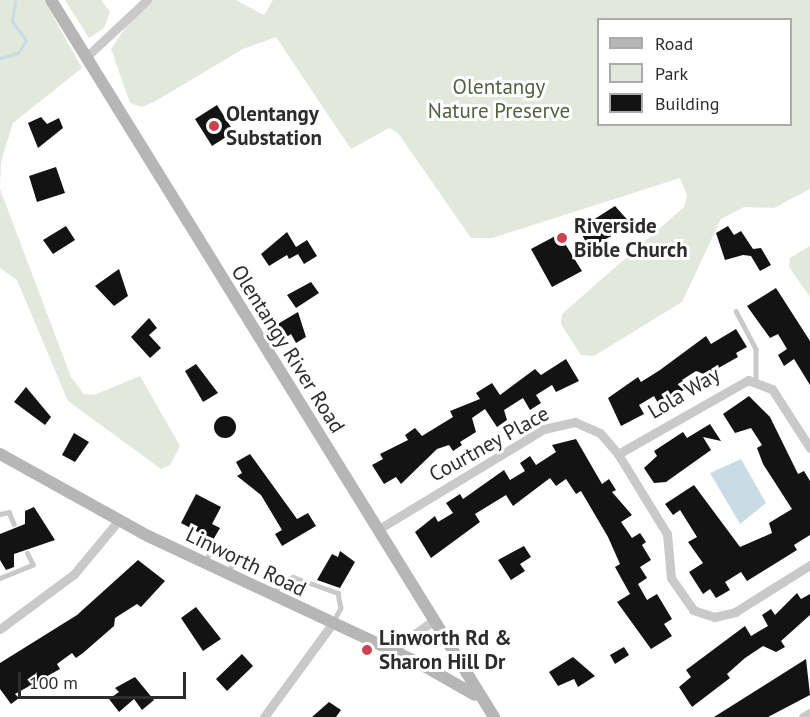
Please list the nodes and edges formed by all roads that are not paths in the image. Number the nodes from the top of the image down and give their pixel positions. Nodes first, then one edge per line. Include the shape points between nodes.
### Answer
1 (51, 0) edge
2 (147, 0) edge
3 (85, 58) junction
4 (736, 311) dead end
5 (756, 380) junction
6 (810, 448) edge
7 (0, 454) edge
8 (618, 454) junction
9 (0, 514) edge
10 (119, 520) junction
11 (14, 524) dead end
12 (377, 530) junction
13 (27, 553) dead end
14 (203, 564) junction
15 (810, 565) edge
16 (227, 575) junction
17 (0, 578) edge
18 (273, 597) junction
19 (431, 622) junction
20 (332, 624) junction
21 (0, 629) edge
22 (392, 651) junction
23 (479, 697) junction
24 (810, 713) edge
25 (264, 717) edge
26 (494, 717) edge
27 (804, 717) edge

1 - 3 main road, Olentangy River Road
2 - 3 street
3 - 12 main road, Olentangy River Road
4 - 5 lane via 756,349
5 - 6 street via 778,396
5 - 8 street, Lola Way via 731,385
7 - 10 main road, Linworth Road
8 - 12 street, Courtney Place via 590,427 555,424
8 - 15 street, Courtney Place via 667,534 671,578 693,610 714,617 735,612
9 - 11 lane via 9,513
10 - 14 main road, Linworth Road
10 - 21 street via 74,574
12 - 19 main road, Olentangy River Road
13 - 17 lane via 33,565
14 - 16 main road, Linworth Road
14 - 16 lane via 216,543 238,555
16 - 18 main road, Linworth Road
18 - 20 main road, Linworth Road
18 - 20 lane via 280,582 293,577 338,593 341,608
19 - 22 street
19 - 23 main road, Olentangy River Road
20 - 22 main road, Linworth Road
20 - 25 street
22 - 23 main road, Linworth Road
23 - 26 main road, Olentangy River Road
24 - 27 street

